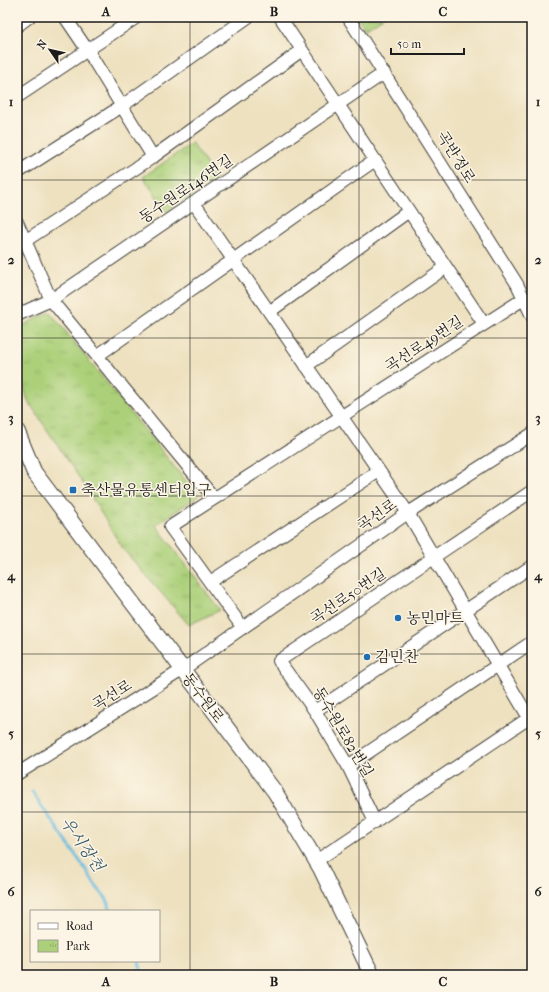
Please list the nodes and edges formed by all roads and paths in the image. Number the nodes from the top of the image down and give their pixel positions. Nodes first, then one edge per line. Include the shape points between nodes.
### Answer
1 (29, 17) edge
2 (65, 17) edge
3 (138, 17) edge
4 (248, 17) edge
5 (280, 17) edge
6 (348, 17) edge
7 (17, 26) edge
8 (302, 50) junction
9 (88, 51) junction
10 (384, 73) junction
11 (17, 97) edge
12 (338, 104) junction
13 (122, 106) junction
14 (153, 157) junction
15 (375, 160) junction
16 (17, 173) edge
17 (194, 202) junction
18 (409, 211) junction
19 (17, 222) edge
20 (25, 241) junction
21 (233, 260) junction
22 (446, 267) junction
23 (525, 298) junction
24 (51, 300) junction
25 (269, 312) junction
26 (17, 315) edge
27 (532, 316) edge
28 (484, 324) junction
29 (97, 356) junction
30 (306, 366) junction
31 (341, 416) junction
32 (17, 431) edge
33 (532, 434) edge
34 (379, 471) junction
35 (532, 491) edge
36 (214, 498) junction
37 (408, 513) junction
38 (434, 557) junction
39 (532, 566) edge
40 (210, 582) junction
41 (465, 611) junction
42 (243, 628) junction
43 (532, 642) edge
44 (280, 661) joint
45 (498, 665) junction
46 (182, 670) junction
47 (315, 711) junction
48 (531, 719) edge
49 (348, 766) junction
50 (17, 774) edge
51 (375, 822) junction
52 (316, 861) junction
53 (372, 975) edge

1 - 7 street
2 - 9 street
3 - 9 street
4 - 13 street
5 - 8 street
6 - 10 street, 곡반정로
8 - 12 street
8 - 14 street
9 - 11 street
9 - 13 street
10 - 12 street, 동수원로146번길
10 - 23 street, 곡반정로
12 - 15 street
12 - 17 street, 동수원로146번길
13 - 14 street
13 - 16 street
14 - 20 street
15 - 18 street
15 - 21 street
17 - 21 street
17 - 24 street, 동수원로146번길
18 - 22 street
18 - 25 street
19 - 20 street
20 - 24 street
21 - 25 street
21 - 29 street
22 - 28 street
22 - 30 street
23 - 27 street, 곡반정로
23 - 28 street, 곡선로49번길
24 - 26 street, 동수원로146번길
24 - 29 street
25 - 30 street
28 - 31 street, 곡선로49번길
29 - 36 street
30 - 31 street
31 - 34 street
31 - 36 street, 곡선로49번길
32 - 46 main road, 동수원로 via 34,472
33 - 37 street, 곡선로
34 - 37 street
34 - 40 street
35 - 38 street, 곡선로50번길
36 - 40 street, 곡선로49번길 via 170,527
37 - 38 street
37 - 42 street, 곡선로
38 - 41 street
38 - 44 street, 곡선로50번길
39 - 41 street
40 - 42 street
41 - 45 street
41 - 47 street
42 - 46 street, 곡선로
43 - 45 street
44 - 47 street, 동수원로82번길
45 - 48 street
45 - 49 street
46 - 50 street, 곡선로
46 - 52 main road, 동수원로 via 275,792
47 - 49 street, 동수원로82번길
48 - 51 street
49 - 51 street, 동수원로82번길
51 - 52 street
52 - 53 main road, 동수원로

